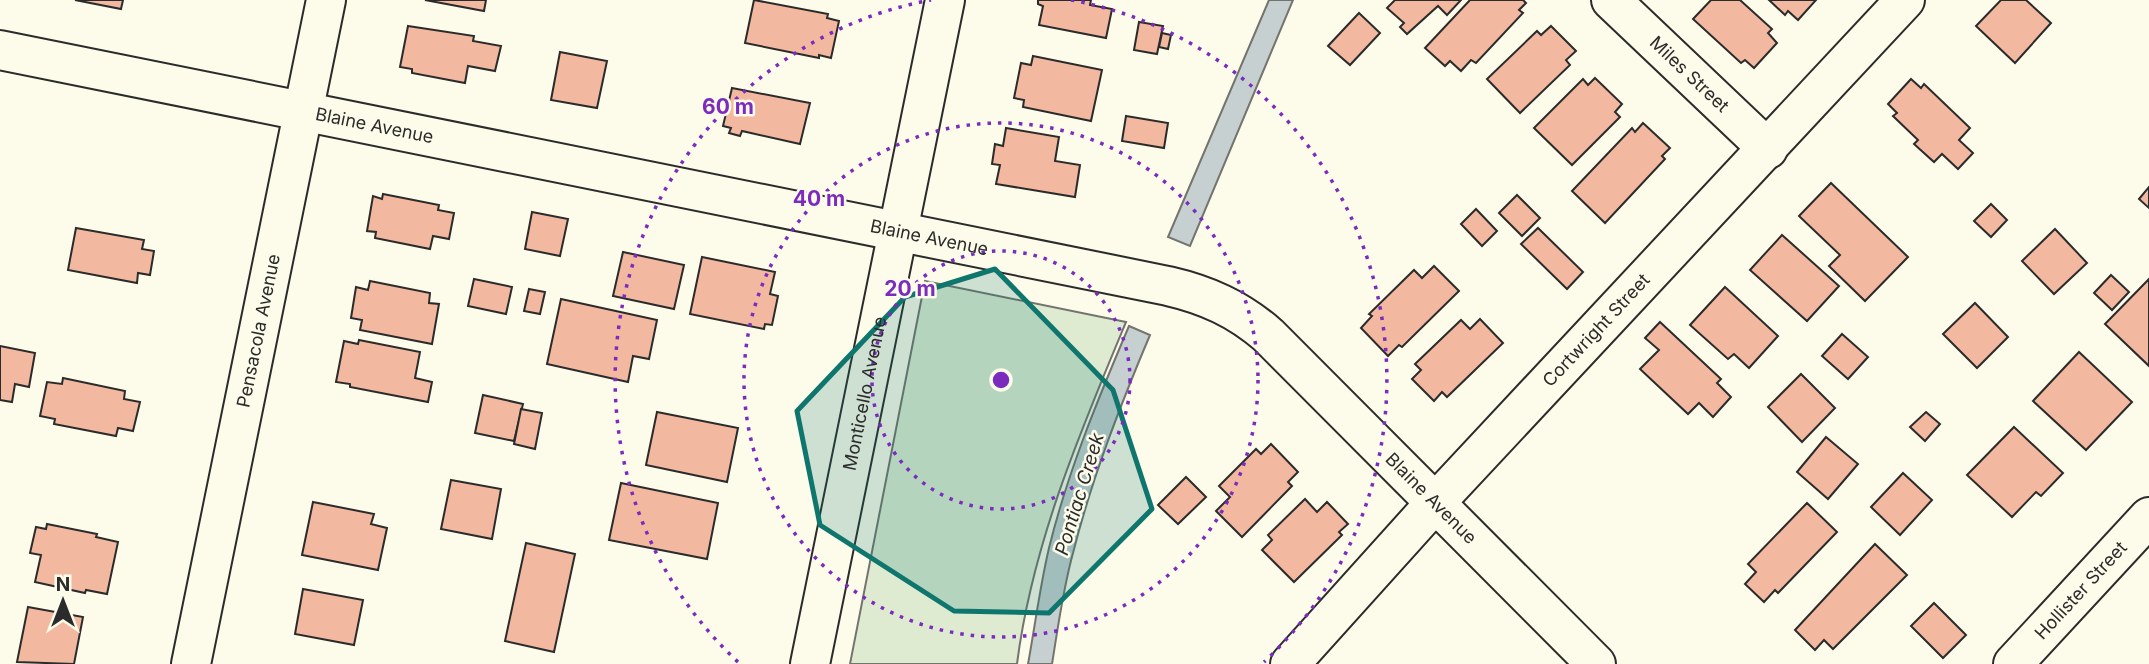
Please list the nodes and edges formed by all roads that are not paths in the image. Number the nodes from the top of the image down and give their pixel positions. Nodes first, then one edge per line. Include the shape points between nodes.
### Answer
1 (326, 0) edge
2 (945, 0) edge
3 (1611, 0) edge
4 (1905, 0) edge
5 (0, 50) edge
6 (303, 111) junction
7 (1768, 149) junction
8 (898, 231) junction
9 (1435, 503) junction
10 (2149, 517) edge
11 (191, 664) edge
12 (810, 664) edge
13 (1290, 664) edge
14 (1596, 664) edge
15 (2012, 664) edge

1 - 6 street, Pensacola Avenue
2 - 8 street, Monticello Avenue
3 - 7 street, Miles Street
4 - 7 street, Cortwright Street
5 - 6 street, Blaine Avenue
6 - 8 street, Blaine Avenue
6 - 11 street, Pensacola Avenue
7 - 9 street, Cortwright Street
8 - 9 street, Blaine Avenue via 1168,286 1216,300 1268,335
8 - 12 street, Monticello Avenue
9 - 13 street, Cortwright Street
9 - 14 street, Blaine Avenue
10 - 15 street, Hollister Street

